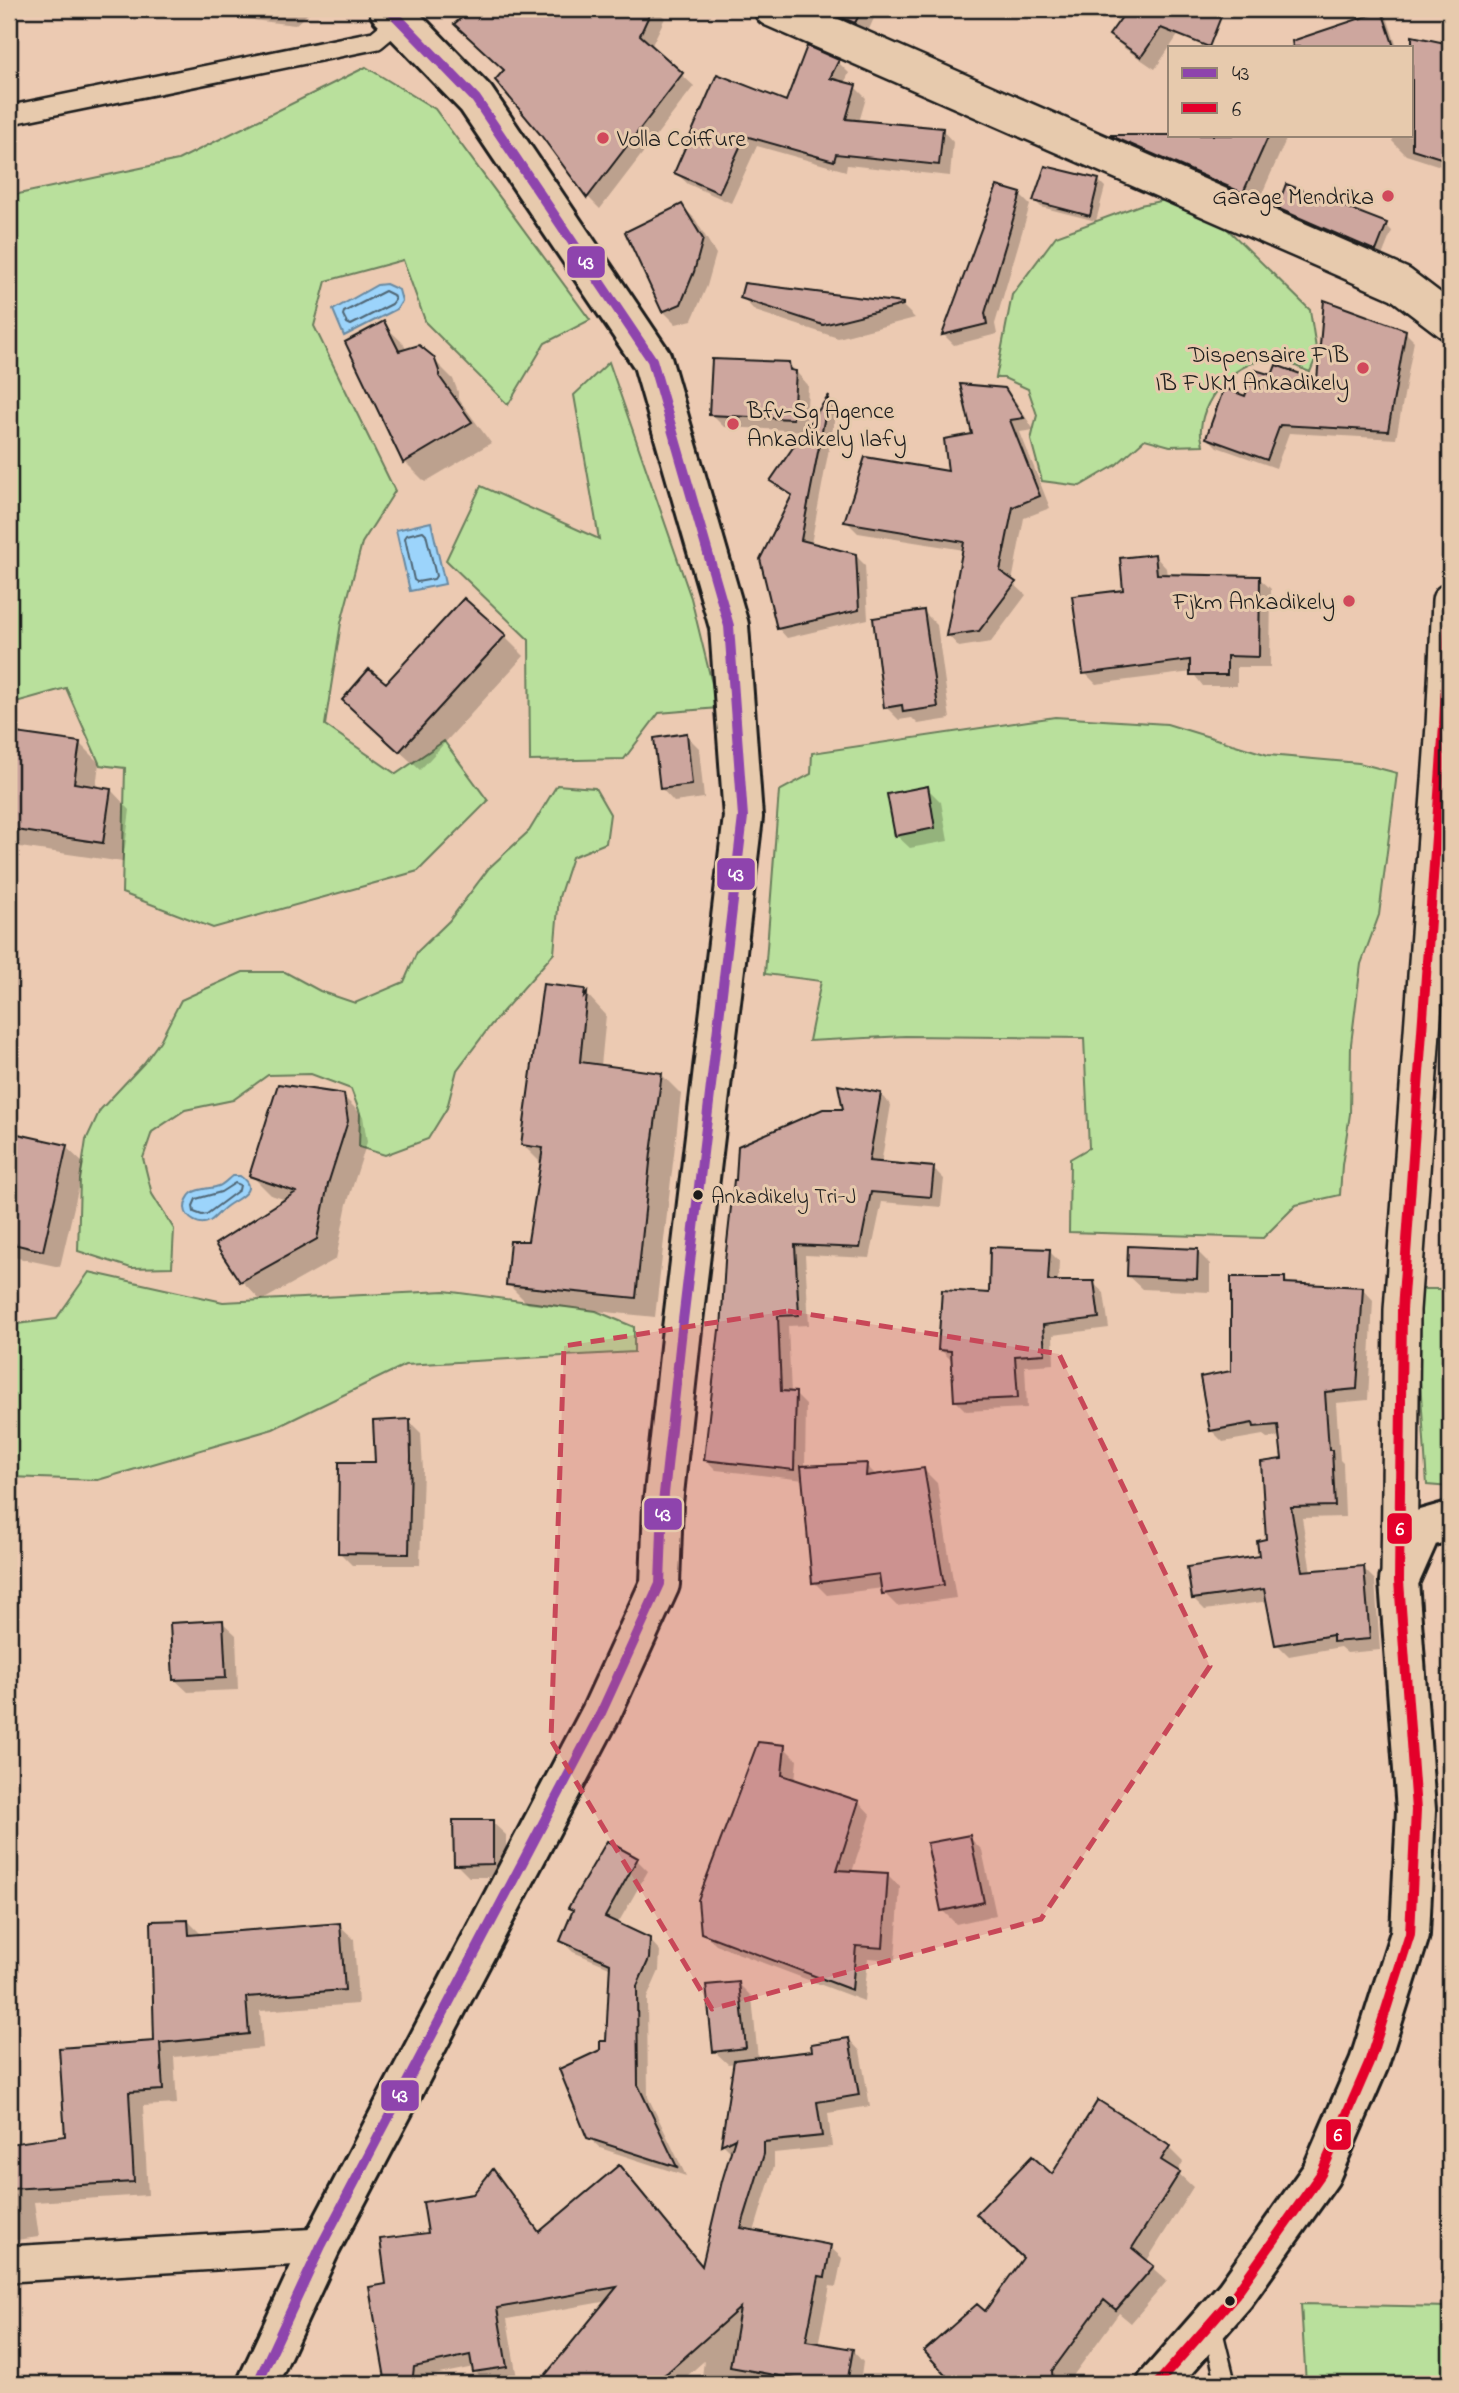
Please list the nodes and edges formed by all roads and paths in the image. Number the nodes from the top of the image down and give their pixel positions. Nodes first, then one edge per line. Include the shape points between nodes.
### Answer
1 (772, 9) edge
2 (395, 14) edge
3 (9, 115) edge
4 (1450, 322) edge
5 (1450, 601) edge
6 (1450, 1521) edge
7 (1399, 1581) junction
8 (321, 2246) junction
9 (9, 2264) edge
10 (1211, 2323) junction
11 (257, 2384) edge
12 (1157, 2384) edge
13 (1226, 2384) edge

1 - 4 street via 1400,284
2 - 3 lane via 376,40
2 - 8 main road via 476,99 652,360 729,626 743,817 663,1503 660,1584 601,1713
5 - 7 street via 1402,1310
6 - 7 main road via 1422,1529
7 - 10 main road via 1416,1810 1410,1934 1369,2063 1321,2174
8 - 9 street
8 - 11 main road
10 - 12 main road
10 - 13 lane

